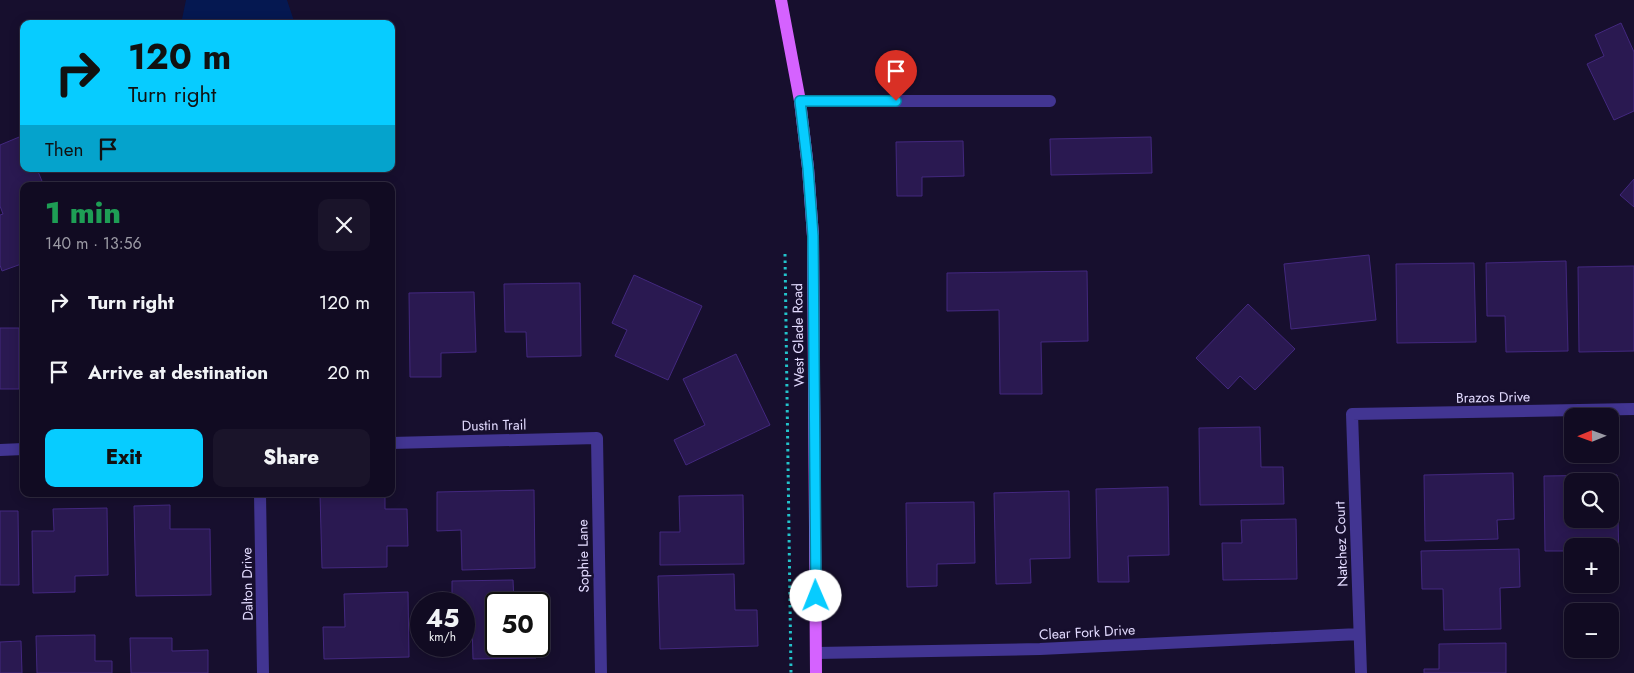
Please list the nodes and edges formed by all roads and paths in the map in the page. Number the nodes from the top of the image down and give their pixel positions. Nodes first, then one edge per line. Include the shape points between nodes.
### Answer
1 (781, 0) edge
2 (800, 101) junction
3 (1050, 101) dead end
4 (785, 254) dead end
5 (1634, 409) edge
6 (1352, 414) joint
7 (597, 438) joint
8 (395, 443) edge
9 (20, 449) edge
10 (0, 450) edge
11 (260, 497) edge
12 (1359, 634) junction
13 (816, 653) junction
14 (263, 673) edge
15 (601, 673) edge
16 (791, 673) edge
17 (816, 673) edge
18 (1361, 673) edge

1 - 2 main road, West Glade Road
2 - 3 street
2 - 13 main road, West Glade Road via 813,240
4 - 16 path
5 - 6 street, Brazos Drive
6 - 12 street, Natchez Court
7 - 8 street, Dustin Trail
7 - 15 street, Sophie Lane
9 - 10 street
11 - 14 street, Dalton Drive
12 - 13 street, Clear Fork Drive via 1040,649
12 - 18 street, Natchez Court
13 - 17 main road, West Glade Road

